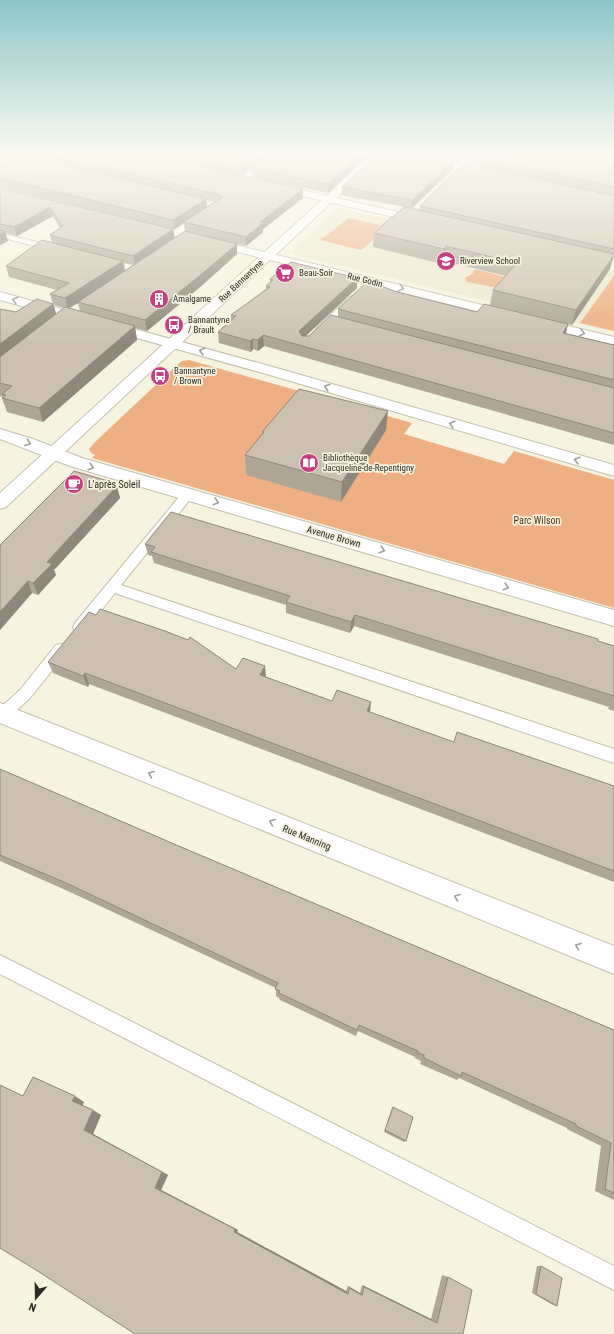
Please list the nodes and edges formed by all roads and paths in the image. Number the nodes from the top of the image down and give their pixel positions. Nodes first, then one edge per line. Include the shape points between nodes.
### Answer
1 (201, 218) edge
2 (309, 218) edge
3 (425, 218) edge
4 (138, 224) edge
5 (438, 224) edge
6 (0, 235) edge
7 (181, 237) junction
8 (60, 251) edge
9 (268, 256) junction
10 (372, 281) junction
11 (0, 296) edge
12 (328, 321) junction
13 (343, 325) edge
14 (315, 334) edge
15 (614, 341) edge
16 (174, 344) junction
17 (0, 434) edge
18 (55, 453) junction
19 (614, 471) edge
20 (188, 494) junction
21 (0, 503) edge
22 (112, 587) junction
23 (614, 618) edge
24 (1, 715) edge
25 (614, 756) edge
26 (614, 960) edge
27 (0, 964) edge
28 (614, 1278) edge

1 - 7 lane
2 - 9 street, Rue Bannantyne
3 - 5 street
4 - 7 street, Rue Godin
6 - 8 lane
7 - 9 street, Rue Godin
9 - 10 street, Rue Godin
9 - 16 street, Rue Bannantyne
10 - 12 lane
10 -> 15 street, Rue Godin
16 -> 11 street
12 - 13 lane
12 - 14 lane
16 - 18 street, Rue Bannantyne
19 -> 16 street
17 -> 18 street, Avenue Brown
18 -> 20 street, Avenue Brown via 76,462
18 - 21 street, Rue Bannantyne
20 - 22 lane
20 -> 23 street, Avenue Brown
22 - 24 lane via 25,694
22 - 25 lane
26 -> 24 street, Rue Manning
27 - 28 lane

